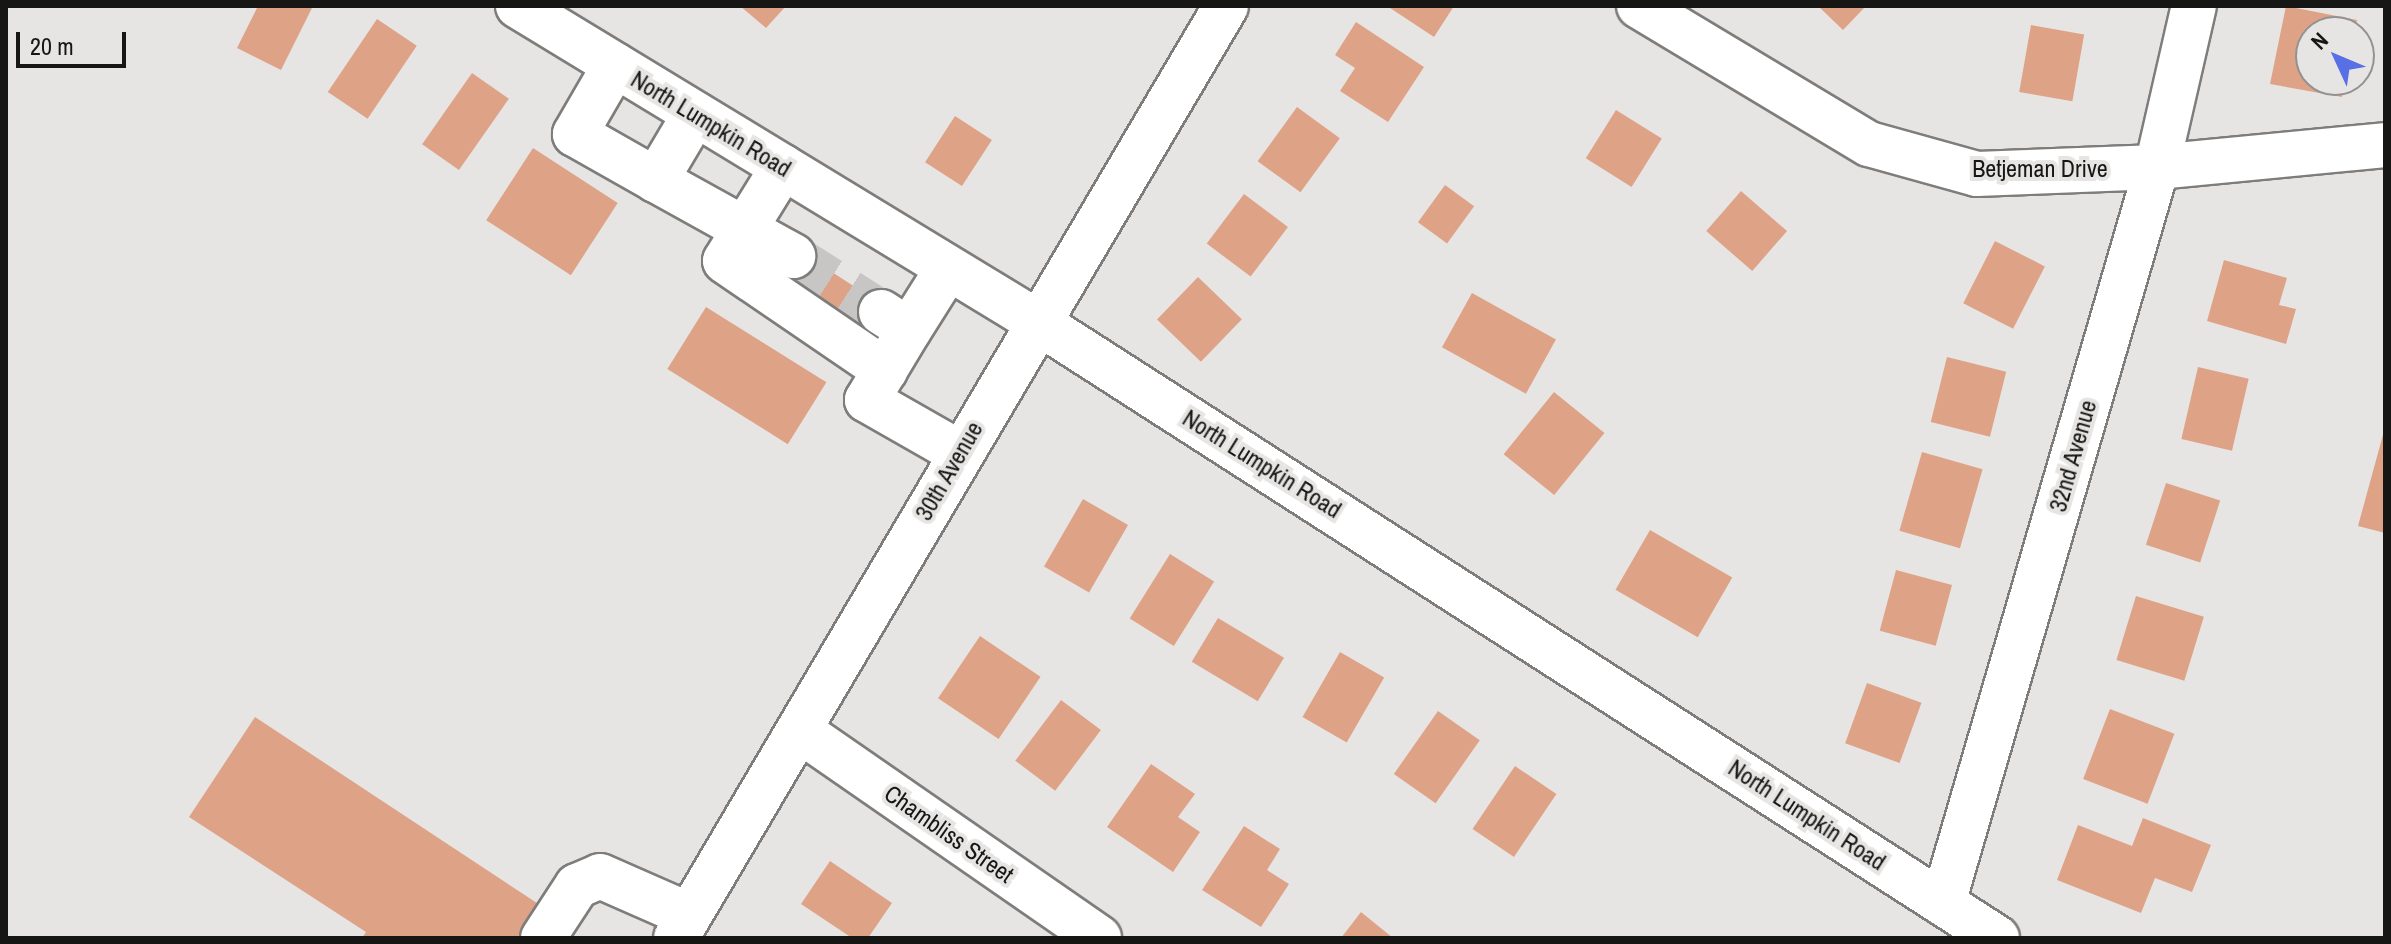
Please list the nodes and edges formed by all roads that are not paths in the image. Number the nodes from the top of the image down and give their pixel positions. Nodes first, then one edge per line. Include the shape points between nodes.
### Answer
1 (518, 6) edge
2 (1226, 6) edge
3 (1639, 6) edge
4 (2194, 6) edge
5 (615, 65) junction
6 (695, 114) junction
7 (2385, 145) edge
8 (783, 167) junction
9 (2157, 167) junction
10 (656, 180) junction
11 (744, 228) junction
12 (793, 256) tunnel mouth
13 (948, 268) junction
14 (1036, 321) junction
15 (885, 370) junction
16 (960, 453) junction
17 (799, 730) junction
18 (1943, 903) junction
19 (682, 926) edge
20 (543, 938) edge
21 (1099, 938) edge
22 (1997, 938) edge

1 - 5 street, North Lumpkin Road
2 - 14 street, 30th Avenue
3 - 9 street, Betjeman Drive via 1869,144 1977,174
4 - 9 street, 32nd Avenue
5 - 6 street, North Lumpkin Road
5 - 10 street via 575,134
6 - 8 street, North Lumpkin Road
6 - 10 street
7 - 9 street, Betjeman Drive
8 - 11 street
8 - 13 street, North Lumpkin Road
9 - 18 street, 32nd Avenue
10 - 11 street
11 - 12 street
11 - 15 street via 725,261
13 - 14 street, North Lumpkin Road
13 - 15 street via 895,321
14 - 16 street, 30th Avenue
14 - 18 street, North Lumpkin Road
15 - 16 street via 867,400
16 - 17 street, 30th Avenue
17 - 19 street, 30th Avenue
17 - 21 street, Chambliss Street
18 - 22 street, North Lumpkin Road
19 - 20 street via 600,876 577,886

